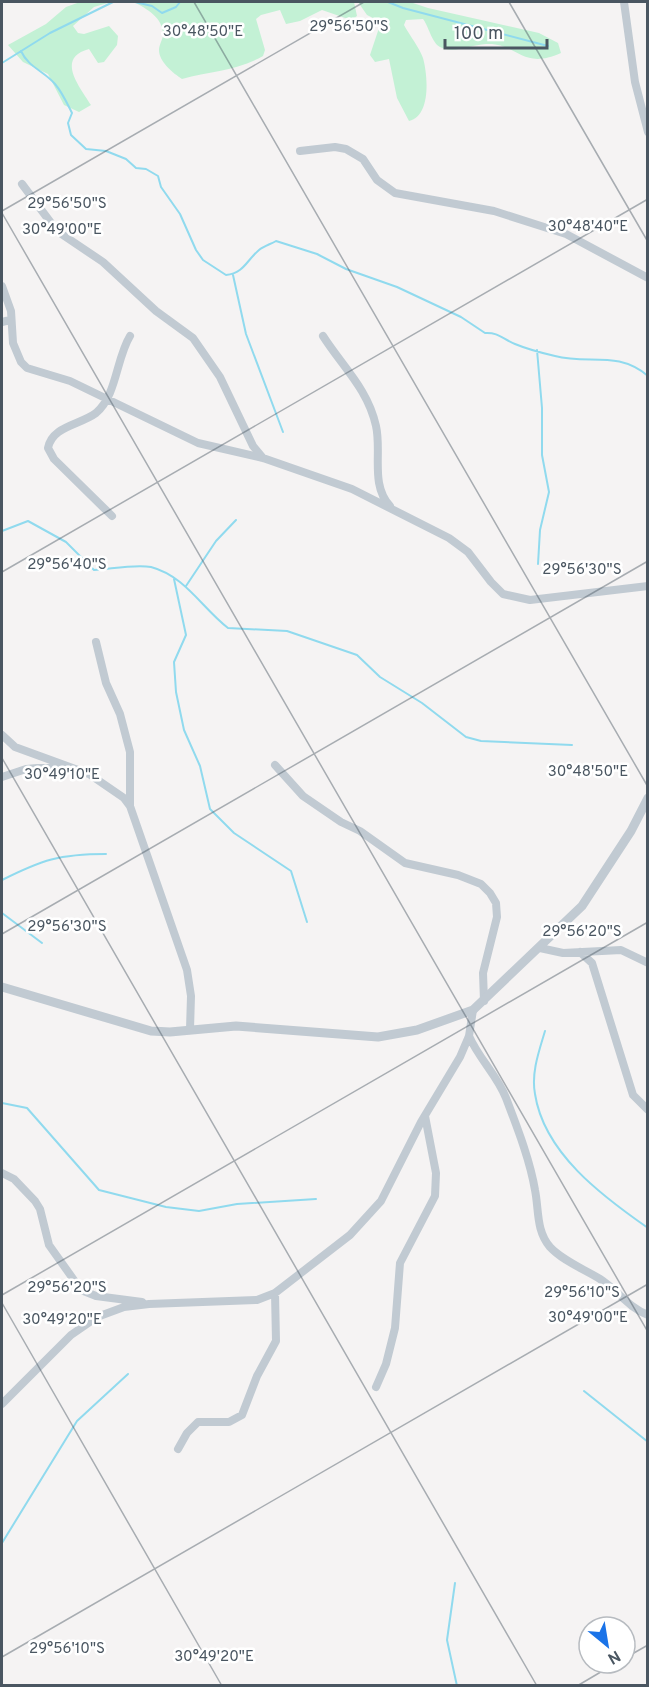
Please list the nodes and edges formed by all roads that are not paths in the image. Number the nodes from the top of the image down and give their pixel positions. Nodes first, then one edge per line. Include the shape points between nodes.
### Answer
1 (624, 2) edge
2 (648, 132) edge
3 (300, 151) dead end
4 (22, 184) dead end
5 (648, 278) edge
6 (2, 286) edge
7 (10, 320) junction
8 (2, 322) edge
9 (130, 336) dead end
10 (323, 336) dead end
11 (107, 400) junction
12 (263, 458) junction
13 (393, 509) junction
14 (112, 516) dead end
15 (648, 586) edge
16 (96, 642) dead end
17 (2, 735) edge
18 (64, 765) junction
19 (275, 765) dead end
20 (2, 777) edge
21 (648, 798) edge
22 (130, 806) junction
23 (540, 948) junction
24 (580, 952) junction
25 (648, 963) edge
26 (2, 987) edge
27 (484, 1001) junction
28 (473, 1010) junction
29 (190, 1029) junction
30 (469, 1036) junction
31 (648, 1110) edge
32 (425, 1116) junction
33 (2, 1173) edge
34 (275, 1293) junction
35 (149, 1304) junction
36 (648, 1315) edge
37 (376, 1387) dead end
38 (2, 1404) edge
39 (178, 1449) dead end

1 - 2 street via 635,82
3 - 5 street via 346,149 363,159 377,180 395,193 494,211 566,234
4 - 12 street via 57,231 103,262 156,311 193,338 220,377 253,446
6 - 7 street
7 - 8 street
7 - 11 street via 13,342 27,368 70,381
9 - 11 street via 122,349
10 - 13 street via 364,391 376,425 380,488
11 - 12 street via 198,443
11 - 14 street via 94,414 53,436 48,448 54,459
12 - 13 street via 352,489
13 - 15 street via 455,542 468,552 497,589 514,598 530,600
16 - 22 street via 105,683 120,714 130,752
17 - 18 street via 15,747
18 - 20 street via 26,769
18 - 22 street via 102,781
19 - 27 street via 303,796 405,863 469,879 490,893 497,917 483,973
21 - 23 street via 582,906
22 - 29 street via 187,970
23 - 24 street
23 - 27 street
24 - 25 street via 621,950
24 - 31 street via 596,970 633,1095
26 - 29 street via 132,1028 170,1032
27 - 28 street
28 - 29 street via 384,1037 236,1026
28 - 30 street
30 - 32 street
30 - 36 street via 507,1100 548,1245
32 - 34 street via 370,1216
32 - 37 street via 436,1173 435,1196 400,1263 393,1335
33 - 35 street via 14,1179 35,1201 49,1245 81,1290
34 - 35 street via 244,1302
34 - 39 street via 276,1341 242,1415 229,1422 198,1422
35 - 38 street via 108,1312 83,1326

